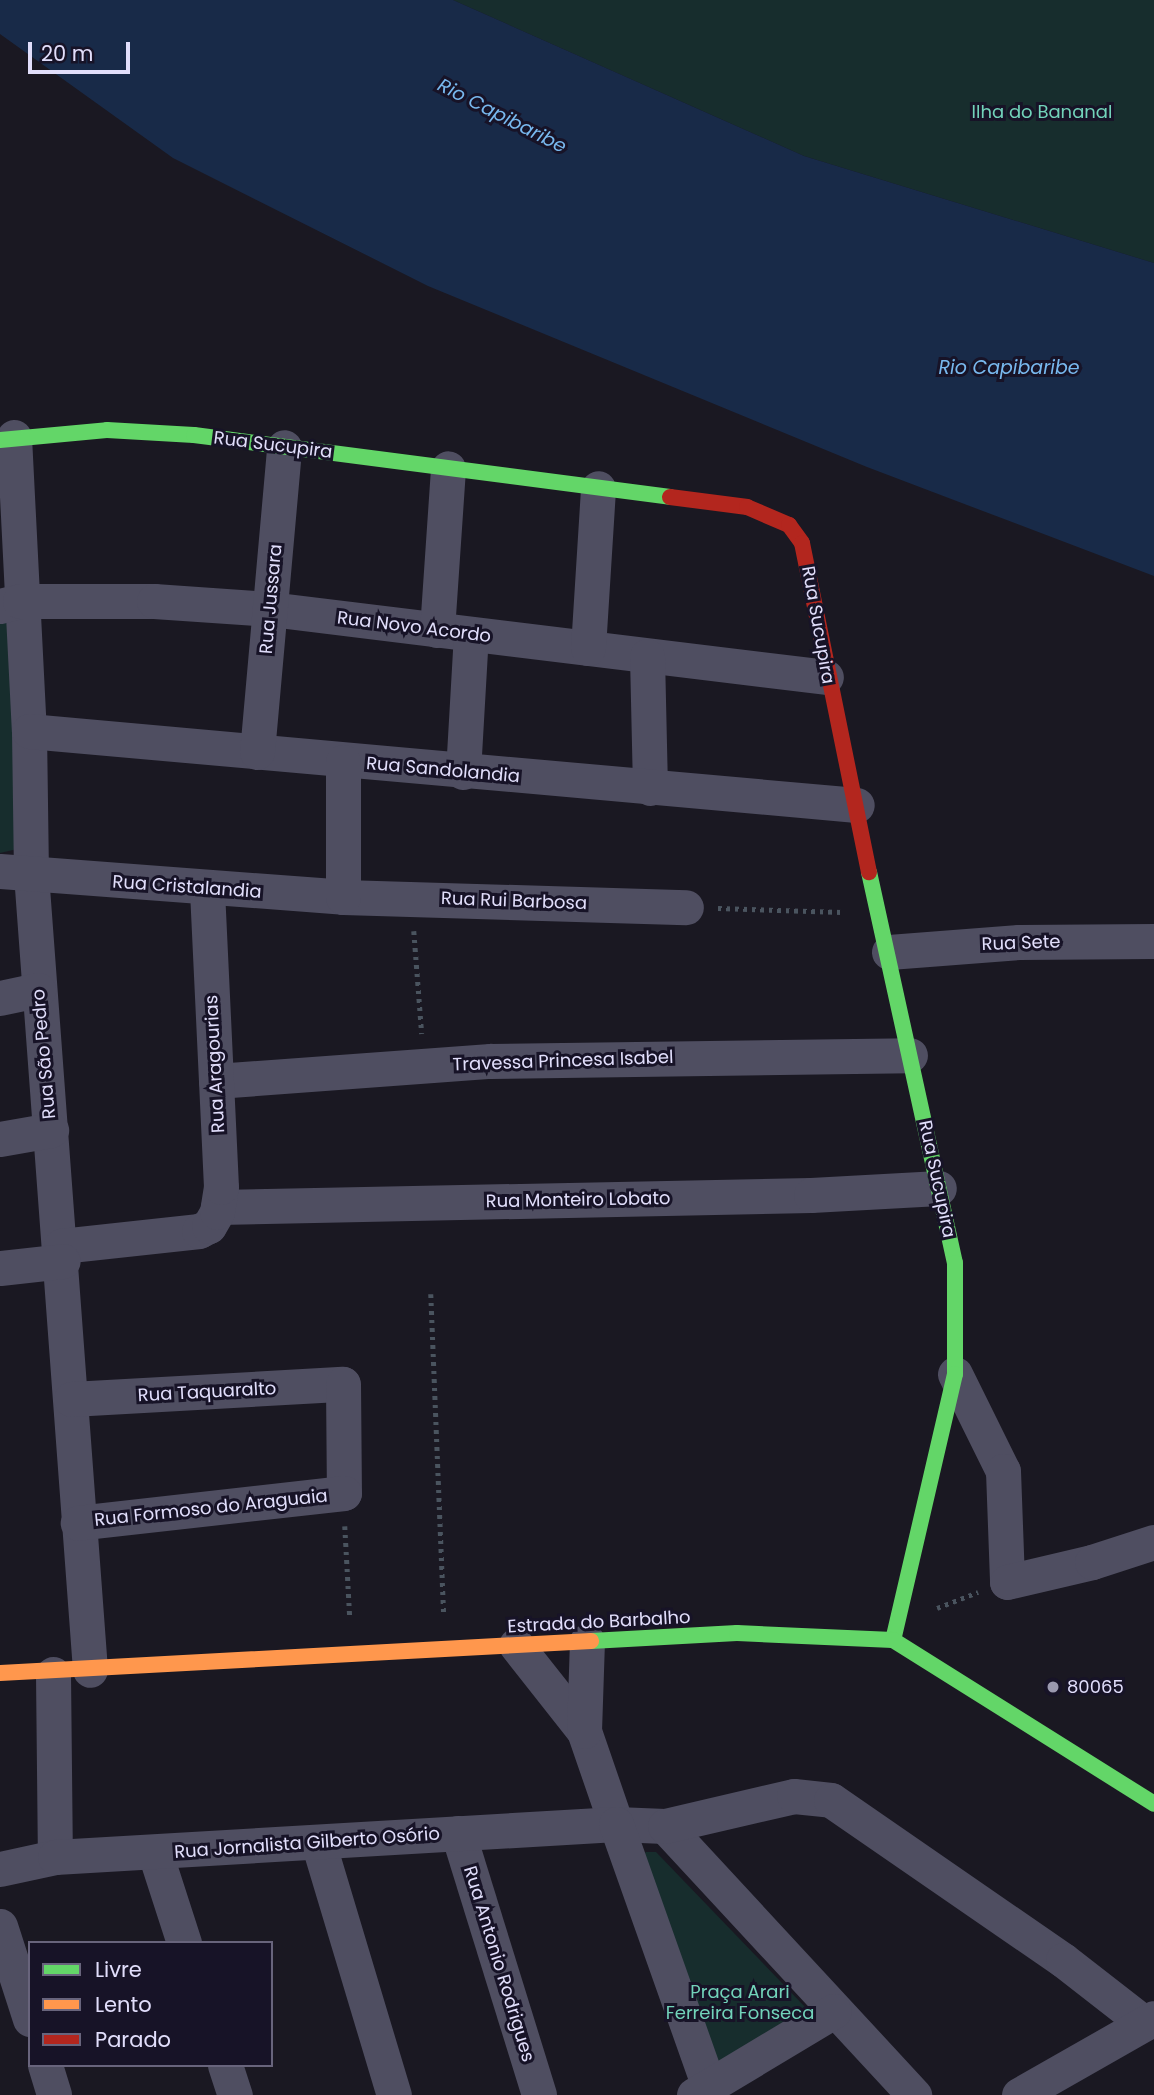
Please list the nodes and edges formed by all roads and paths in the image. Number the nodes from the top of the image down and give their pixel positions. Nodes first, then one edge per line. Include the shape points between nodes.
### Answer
1 (7, 439) edge
2 (284, 447) junction
3 (448, 468) junction
4 (598, 488) junction
5 (10, 603) edge
6 (270, 609) junction
7 (437, 630) junction
8 (471, 634) junction
9 (588, 648) junction
10 (648, 656) junction
11 (826, 677) junction
12 (29, 731) junction
13 (257, 752) junction
14 (343, 762) junction
15 (463, 772) junction
16 (650, 788) junction
17 (857, 805) junction
18 (15, 872) edge
19 (207, 889) junction
20 (343, 897) junction
21 (412, 898) junction
22 (686, 906) joint
23 (880, 913) junction
24 (1154, 941) edge
25 (889, 952) junction
26 (38, 990) junction
27 (0, 998) edge
28 (910, 1055) junction
29 (425, 1066) junction
30 (216, 1081) junction
31 (51, 1130) junction
32 (0, 1139) edge
33 (939, 1188) junction
34 (209, 1219) junction
35 (62, 1254) junction
36 (0, 1268) edge
37 (431, 1294) dead end
38 (955, 1374) junction
39 (71, 1399) junction
40 (344, 1493) junction
41 (78, 1523) junction
42 (1154, 1542) edge
43 (1007, 1582) junction
44 (900, 1622) junction
45 (893, 1640) junction
46 (587, 1641) junction
47 (516, 1645) junction
48 (445, 1650) junction
49 (351, 1655) junction
50 (90, 1670) junction
51 (0, 1673) edge
52 (53, 1674) junction
53 (584, 1731) junction
54 (1154, 1804) edge
55 (615, 1824) junction
56 (665, 1826) junction
57 (458, 1833) junction
58 (318, 1842) junction
59 (155, 1853) junction
60 (55, 1857) junction
61 (0, 1869) edge
62 (0, 1926) edge
63 (183, 1941) edge
64 (834, 2011) junction
65 (19, 2016) edge
66 (1149, 2021) edge
67 (45, 2067) edge
68 (226, 2067) edge
69 (701, 2090) edge
70 (54, 2095) edge
71 (235, 2095) edge
72 (394, 2095) edge
73 (539, 2095) edge
74 (914, 2095) edge
75 (1019, 2095) edge

1 - 2 street, Rua Sucupira via 107,430
1 - 5 street, Rua São Pedro
2 - 3 street, Rua Sucupira
2 - 6 street, Rua Jussara
3 - 4 street, Rua Sucupira
3 - 7 street
4 - 9 street
4 - 11 street, Rua Sucupira via 747,507 789,525 802,543 813,583
5 - 6 street, Rua Novo Acordo via 155,601
5 - 12 street, Rua São Pedro
6 - 7 street, Rua Novo Acordo
6 - 13 street, Rua Jussara
7 - 8 street, Rua Novo Acordo
8 - 9 street, Rua Novo Acordo
8 - 15 street
9 - 10 street, Rua Novo Acordo
10 - 11 street, Rua Novo Acordo
10 - 16 street
11 - 17 street, Rua Sucupira
12 - 13 street, Rua Sandolandia
12 - 18 street, Rua São Pedro
13 - 14 street, Rua Sandolandia
14 - 15 street, Rua Sandolandia
14 - 20 street
15 - 16 street, Rua Sandolandia
16 - 17 street, Rua Sandolandia
17 - 23 street, Rua Sucupira
18 - 19 street, Rua Cristalandia
18 - 26 street, Rua São Pedro
19 - 20 street, Rua Cristalandia
19 - 30 street, Rua Aragourias
20 - 21 street, Rua Rui Barbosa
21 - 22 street, Rua Rui Barbosa
21 - 29 path
22 - 23 path
23 - 25 street, Rua Sucupira
24 - 25 street, Rua Sete via 1019,942
25 - 28 street, Rua Sucupira
26 - 27 street
26 - 31 street, Rua São Pedro
28 - 29 street, Travessa Princesa Isabel
28 - 33 street, Rua Sucupira
29 - 30 street, Travessa Princesa Isabel
30 - 34 street, Rua Aragourias
31 - 32 street
31 - 35 street, Rua São Pedro
33 - 34 street, Rua Monteiro Lobato
33 - 38 street, Rua Sucupira via 955,1263
34 - 35 street, Rua Monteiro Lobato
35 - 36 street, Rua Monteiro Lobato
35 - 39 street, Rua São Pedro
37 - 48 path
38 - 43 street, Rua Sucupira via 1003,1471
38 - 44 street, Rua Sucupira
39 - 40 street, Rua Taquaralto via 343,1384
39 - 41 street, Rua São Pedro
40 - 41 street, Rua Formoso do Araguaia
40 - 49 path
41 - 50 street, Rua São Pedro
42 - 43 street
43 - 44 path
44 - 45 street, Rua Sucupira
45 - 46 street, Estrada do Barbalho via 792,1633
45 - 54 street, Estrada do Barbalho
46 - 47 street, Estrada do Barbalho
46 - 53 street
47 - 48 street, Estrada do Barbalho
47 - 53 street
48 - 49 street, Estrada do Barbalho
49 - 50 street, Estrada do Barbalho
50 - 52 street, Estrada do Barbalho
51 - 52 street, Estrada do Barbalho
52 - 60 street
53 - 55 street
55 - 56 street, Rua Jornalista Gilberto Osório
55 - 57 street, Rua Jornalista Gilberto Osório
55 - 69 street
56 - 64 street
56 - 66 street, Rua Jornalista Gilberto Osório via 794,1796 831,1800
57 - 58 street, Rua Jornalista Gilberto Osório
57 - 73 street, Rua Antonio Rodrigues
58 - 59 street, Rua Jornalista Gilberto Osório
58 - 72 street
59 - 60 street, Rua Jornalista Gilberto Osório
59 - 63 street
60 - 61 street, Rua Jornalista Gilberto Osório
62 - 65 street
64 - 69 street
64 - 74 street
66 - 75 street
67 - 70 street
68 - 71 street

